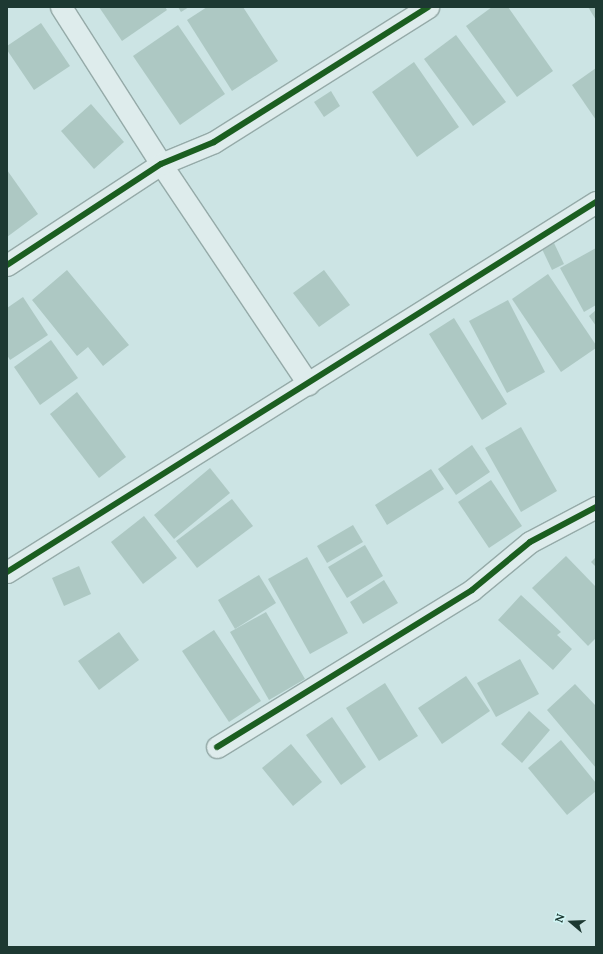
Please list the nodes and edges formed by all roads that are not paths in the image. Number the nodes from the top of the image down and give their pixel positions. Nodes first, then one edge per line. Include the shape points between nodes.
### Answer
1 (61, 7) edge
2 (428, 7) edge
3 (162, 164) junction
4 (596, 202) edge
5 (7, 265) edge
6 (308, 384) junction
7 (596, 507) edge
8 (7, 572) edge
9 (217, 748) dead end

1 - 3 street
2 - 3 street via 214,142
3 - 5 street
3 - 6 street
4 - 6 street
6 - 8 street
7 - 9 street via 530,542 472,590

